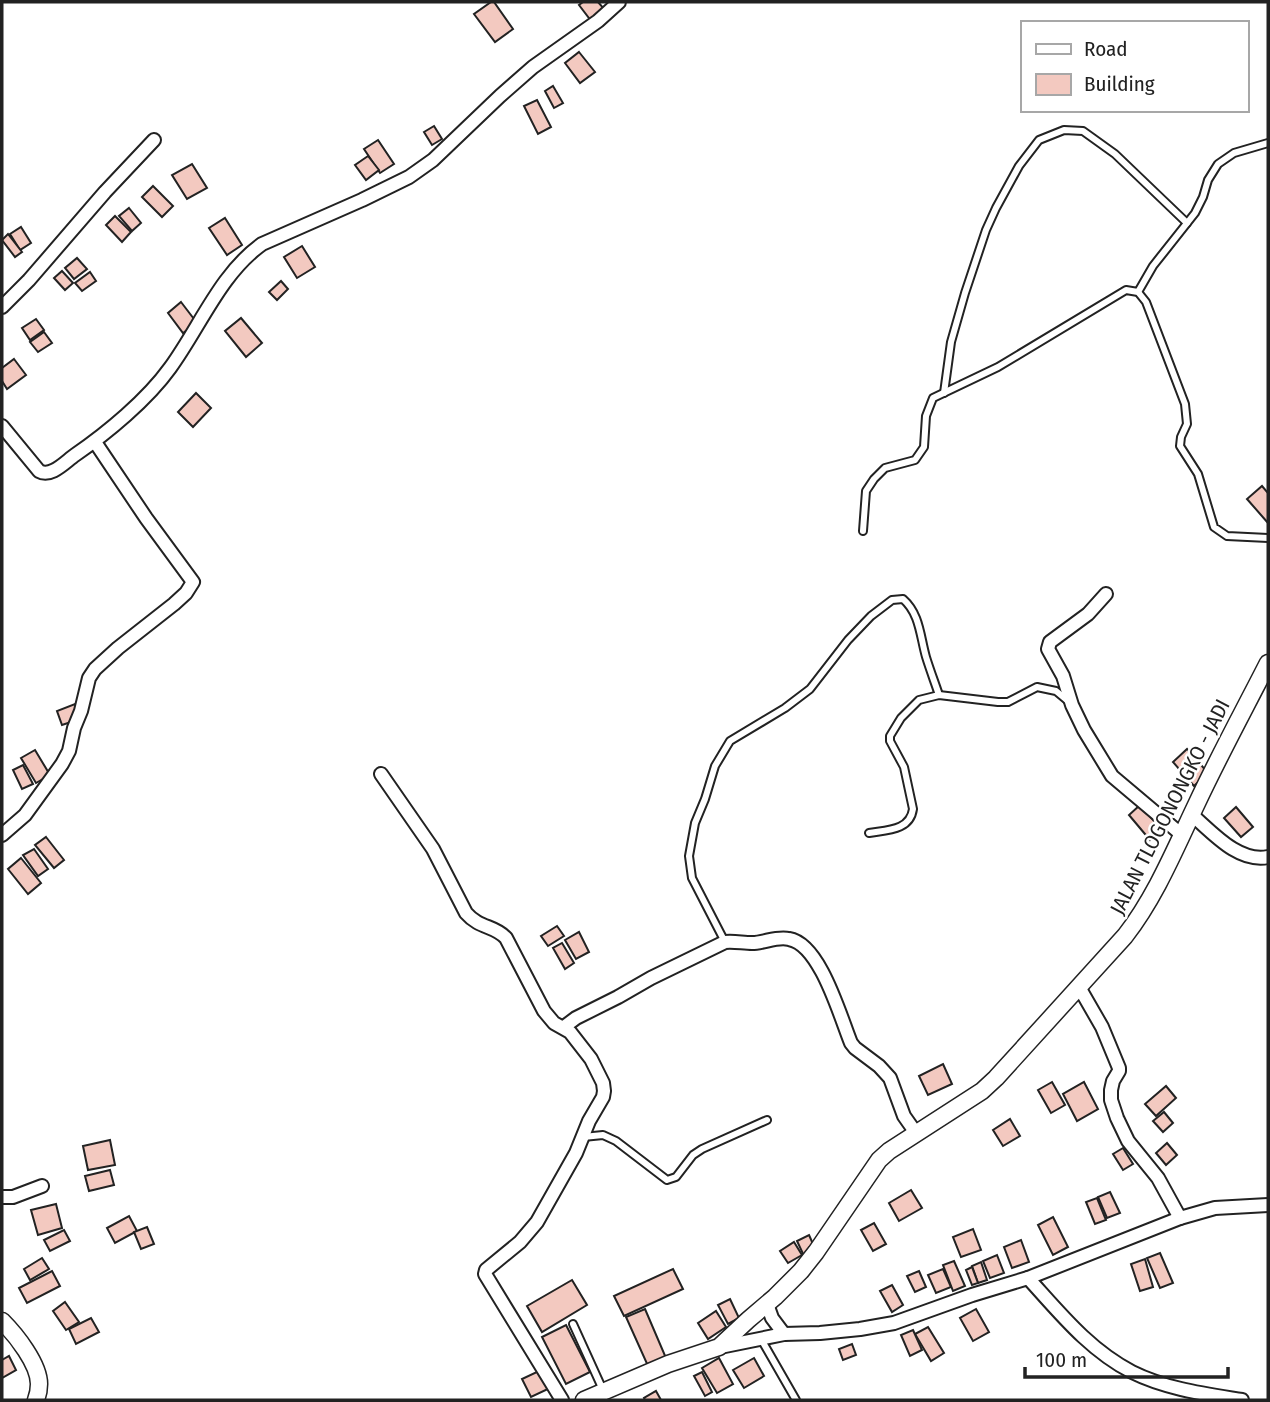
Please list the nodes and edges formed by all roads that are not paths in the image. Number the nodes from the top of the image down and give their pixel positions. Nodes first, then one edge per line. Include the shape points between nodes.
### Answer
1 (619, 2) edge
2 (154, 140) dead end
3 (1268, 143) edge
4 (1187, 223) junction
5 (1138, 292) junction
6 (2, 305) edge
7 (944, 393) junction
8 (2, 426) edge
9 (95, 442) junction
10 (863, 531) dead end
11 (1268, 538) edge
12 (1106, 594) dead end
13 (1268, 663) edge
14 (939, 695) junction
15 (1072, 705) junction
16 (381, 774) dead end
17 (1191, 814) junction
18 (869, 833) dead end
19 (2, 835) edge
20 (1182, 835) junction
21 (1268, 857) edge
22 (725, 942) junction
23 (1079, 987) junction
24 (564, 1027) junction
25 (767, 1120) dead end
26 (916, 1133) junction
27 (583, 1137) junction
28 (42, 1186) dead end
29 (2, 1197) edge
30 (1268, 1205) edge
31 (1180, 1217) junction
32 (1028, 1278) junction
33 (767, 1304) junction
34 (2, 1321) edge
35 (573, 1324) dead end
36 (784, 1334) junction
37 (761, 1339) junction
38 (719, 1347) junction
39 (604, 1392) junction
40 (1203, 1397) edge
41 (36, 1400) edge
42 (562, 1400) edge
43 (584, 1400) edge
44 (796, 1400) edge
45 (1242, 1400) edge

1 - 9 street via 533,67 410,177 248,254 158,383
2 - 6 street
3 - 4 lane via 1234,153 1218,164
4 - 5 lane
4 - 7 lane via 1115,154 1083,131 1064,130 1040,140 1019,166 986,230 951,342
5 - 7 lane via 1126,290 998,367
5 - 11 lane via 1146,302 1185,404 1187,424 1180,446 1198,474 1214,527 1227,536
7 - 10 lane via 933,398 926,416 924,447 915,460 885,468 866,491
8 - 9 street via 44,474
9 - 19 street via 193,582 174,604 95,669 62,764 25,815
12 - 15 street via 1048,646
13 - 17 street, JALAN TLOGONONGKO - JADI
14 - 15 lane via 1008,702 1037,687 1056,691
14 - 18 lane via 919,700 890,736 904,767 913,815 895,829
14 - 22 lane via 911,606 903,599 892,600 848,640 810,689 730,741 715,766 689,856 692,878
15 - 20 street via 1112,776
16 - 24 street via 433,849 466,913 506,938 544,1011
17 - 20 street, JALAN TLOGONONGKO - JADI
17 - 21 street via 1226,845 1252,857
20 - 23 street, JALAN TLOGONONGKO - JADI via 1140,917
22 - 24 street
22 - 26 street via 786,938 807,949 827,982 851,1043 890,1078 904,1116
23 - 26 street, JALAN TLOGONONGKO - JADI via 982,1091
23 - 31 street via 1119,1068 1111,1090 1117,1118
24 - 27 street via 591,1059 603,1083 603,1097
25 - 27 lane via 702,1149 677,1177 667,1180 615,1141 603,1135
26 - 33 street, JALAN TLOGONONGKO - JADI via 878,1160 816,1252
27 - 42 street via 537,1222 485,1274
28 - 29 street
30 - 31 street via 1215,1208
31 - 32 street
32 - 36 street via 894,1323
32 - 40 street via 1068,1323 1116,1363
33 - 36 street
33 - 38 street, JALAN TLOGONONGKO - JADI
34 - 41 street via 35,1365 39,1381
35 - 39 lane
36 - 37 street
37 - 38 street
37 - 44 lane
38 - 39 street
39 - 43 street
40 - 45 street

